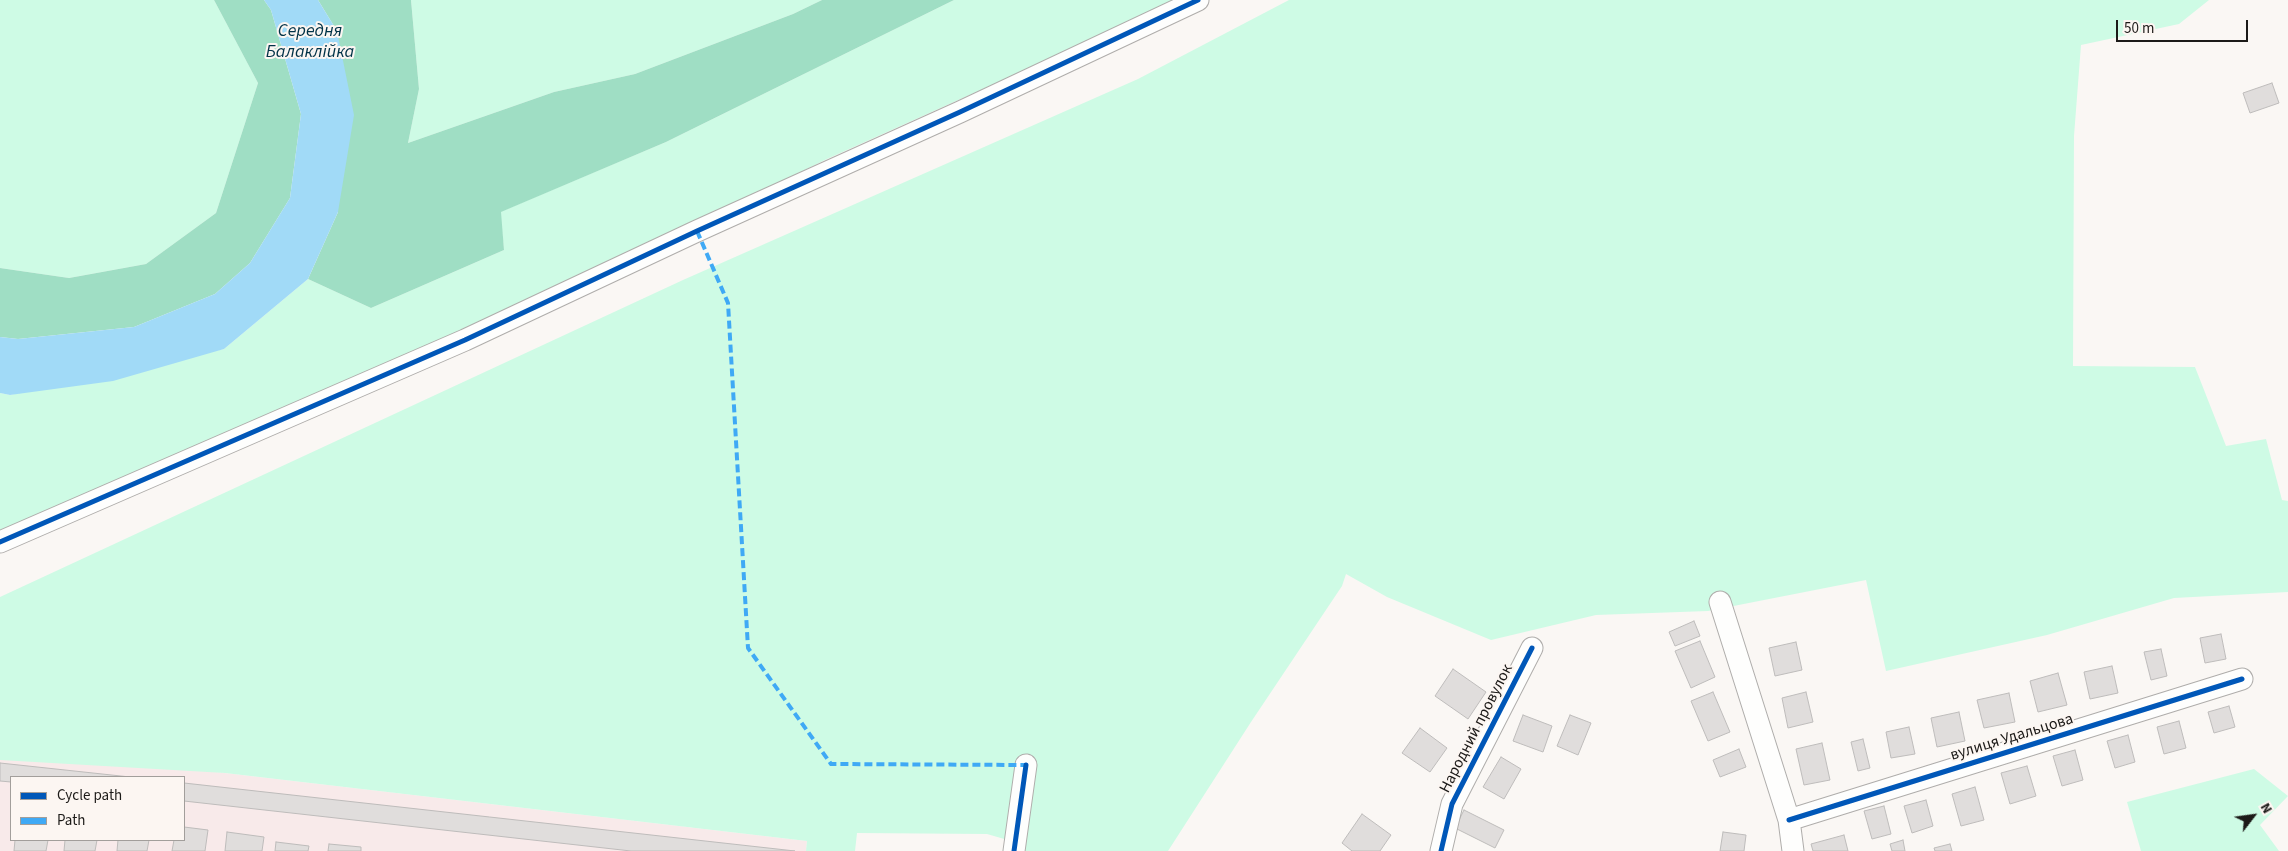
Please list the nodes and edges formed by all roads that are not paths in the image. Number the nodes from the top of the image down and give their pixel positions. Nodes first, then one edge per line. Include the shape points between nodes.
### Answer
1 (1198, 0) edge
2 (0, 542) edge
3 (1720, 602) dead end
4 (1532, 648) dead end
5 (2242, 680) dead end
6 (1026, 765) dead end
7 (1789, 820) junction
8 (1014, 851) edge
9 (1441, 851) edge
10 (1793, 851) edge

1 - 2 street via 466,340
3 - 7 street
4 - 9 street, Народний провулок via 1452,804
5 - 7 street, вулиця Удальцова
6 - 8 street
7 - 10 street

